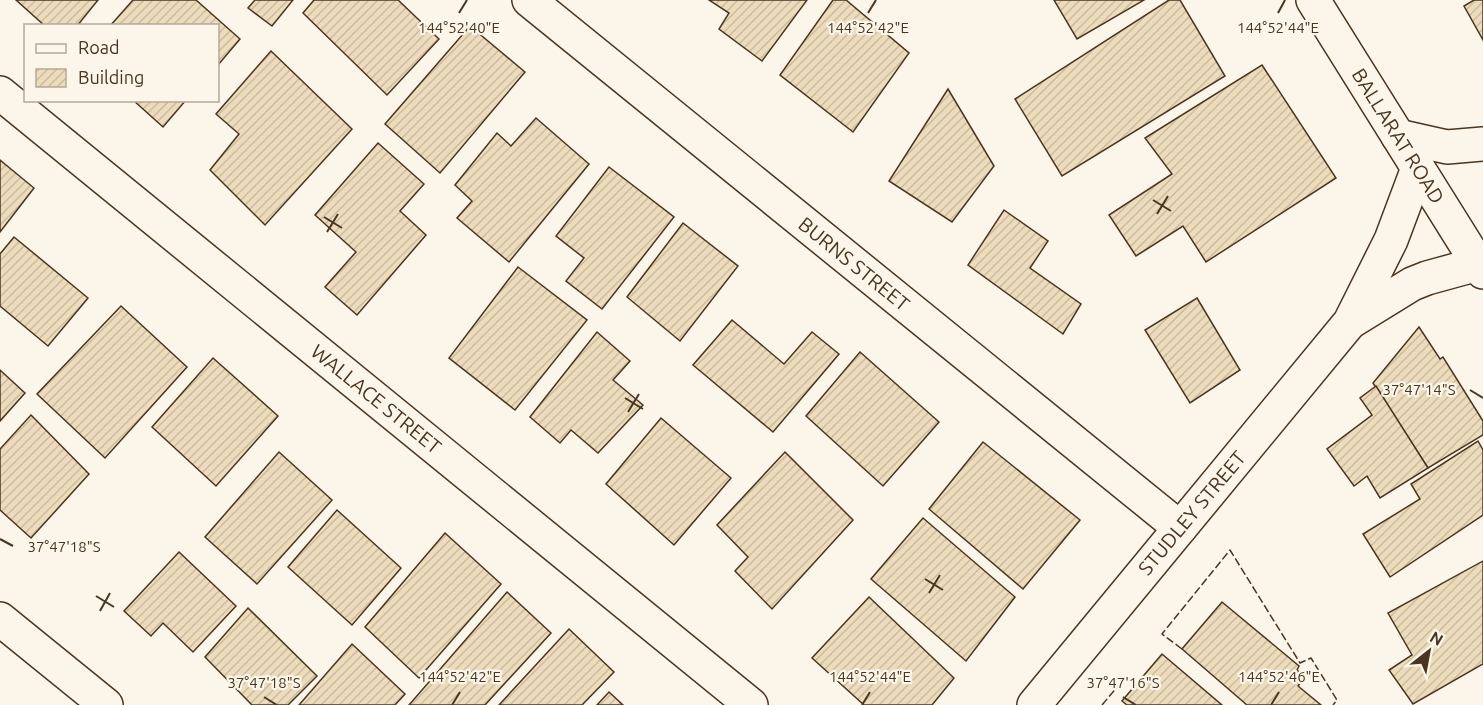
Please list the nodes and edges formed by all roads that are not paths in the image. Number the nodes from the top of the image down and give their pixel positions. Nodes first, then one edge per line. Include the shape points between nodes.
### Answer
1 (529, 0) edge
2 (1313, 0) edge
3 (0, 93) edge
4 (1398, 136) junction
5 (1483, 144) edge
6 (1418, 168) junction
7 (1481, 268) edge
8 (1350, 322) junction
9 (1180, 528) junction
10 (0, 619) edge
11 (106, 705) edge
12 (751, 705) edge
13 (1034, 705) edge

1 - 9 main road, BURNS STREET
2 - 4 main road, BALLARAT ROAD
3 - 12 main road, WALLACE STREET
4 - 5 main road via 1447,147
4 - 6 main road, BALLARAT ROAD
6 - 7 main road, BALLARAT ROAD
6 - 8 main road, STUDLEY STREET via 1391,240
7 - 8 main road, STUDLEY STREET via 1412,284
8 - 9 main road, STUDLEY STREET
9 - 13 main road, STUDLEY STREET
10 - 11 main road

